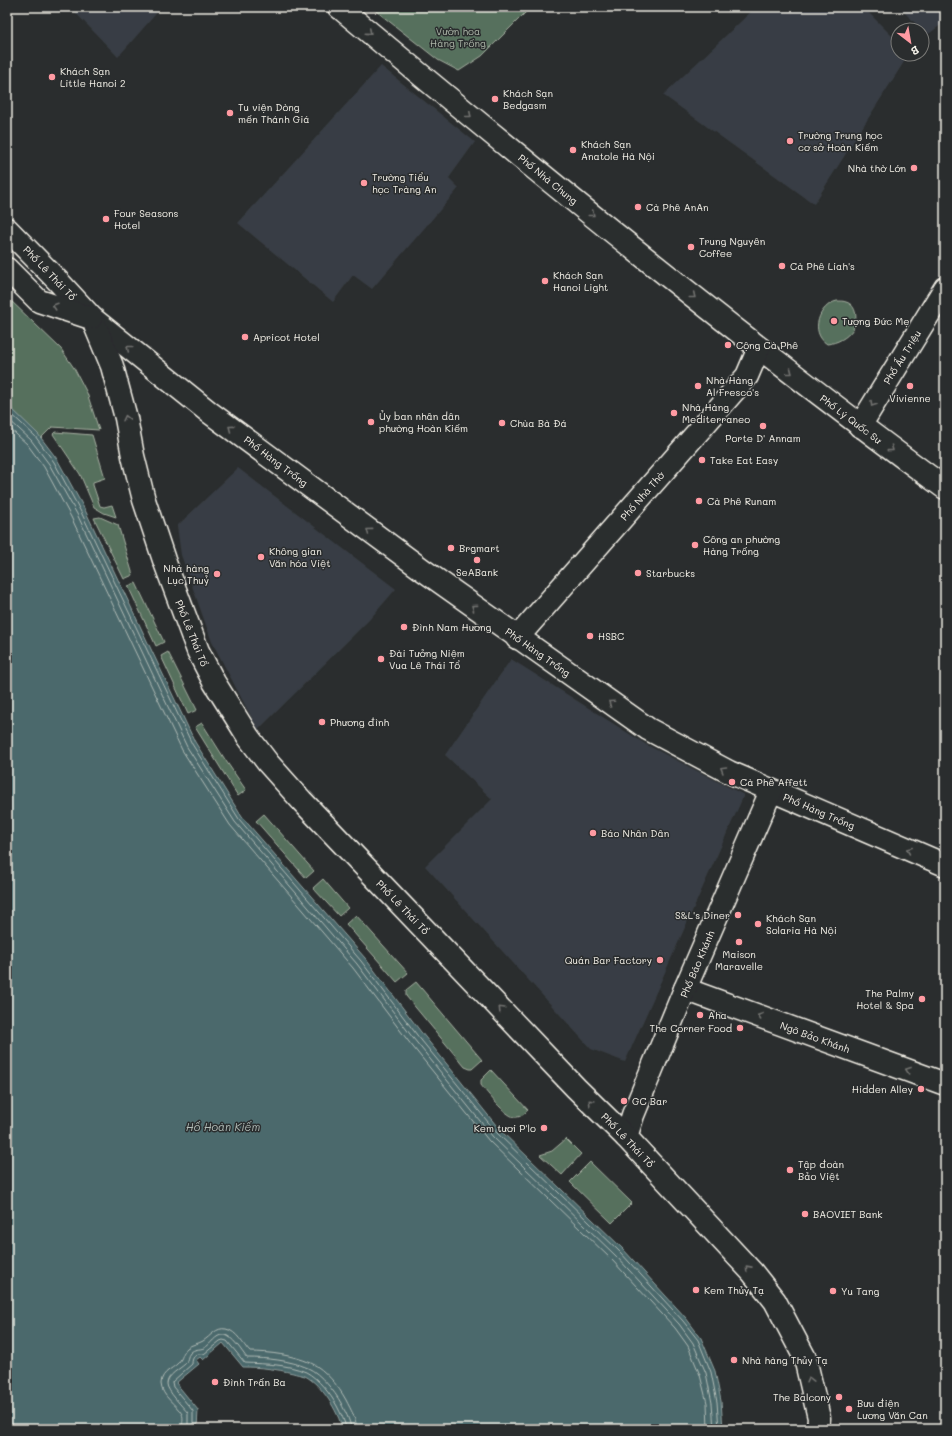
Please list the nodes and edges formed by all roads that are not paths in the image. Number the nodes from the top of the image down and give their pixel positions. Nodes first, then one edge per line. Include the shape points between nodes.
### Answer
1 (339, 7) edge
2 (7, 229) edge
3 (7, 269) edge
4 (945, 288) edge
5 (92, 318) junction
6 (759, 348) junction
7 (860, 426) junction
8 (945, 488) edge
9 (517, 638) junction
10 (771, 791) junction
11 (945, 865) edge
12 (685, 989) junction
13 (945, 1084) edge
14 (626, 1137) junction
15 (823, 1425) edge

1 -> 6 street, Phố Nhà Chung
2 - 5 street, Phố Lê Thái Tổ
5 -> 3 street, Phố Lê Thái Tổ via 39,301
4 -> 7 street, Phố Ấu Triệu
9 -> 5 street, Phố Hàng Trống via 216,417
14 -> 5 street, Phố Lê Thái Tổ via 302,801 263,757 230,709 198,651 164,560 144,500 112,366
6 -> 7 street, Phố Lý Quốc Sư
6 - 9 street, Phố Nhà Thờ via 747,376
7 -> 8 street, Phố Lý Quốc Sư
10 -> 9 street, Phố Hàng Trống via 648,729
11 -> 10 street, Phố Hàng Trống
10 - 12 street, Phố Báo Khánh
13 -> 12 street, Ngõ Bảo Khánh
12 - 14 street, Phố Báo Khánh
15 -> 14 street, Phố Lê Thái Tổ via 805,1358 774,1301 752,1272

